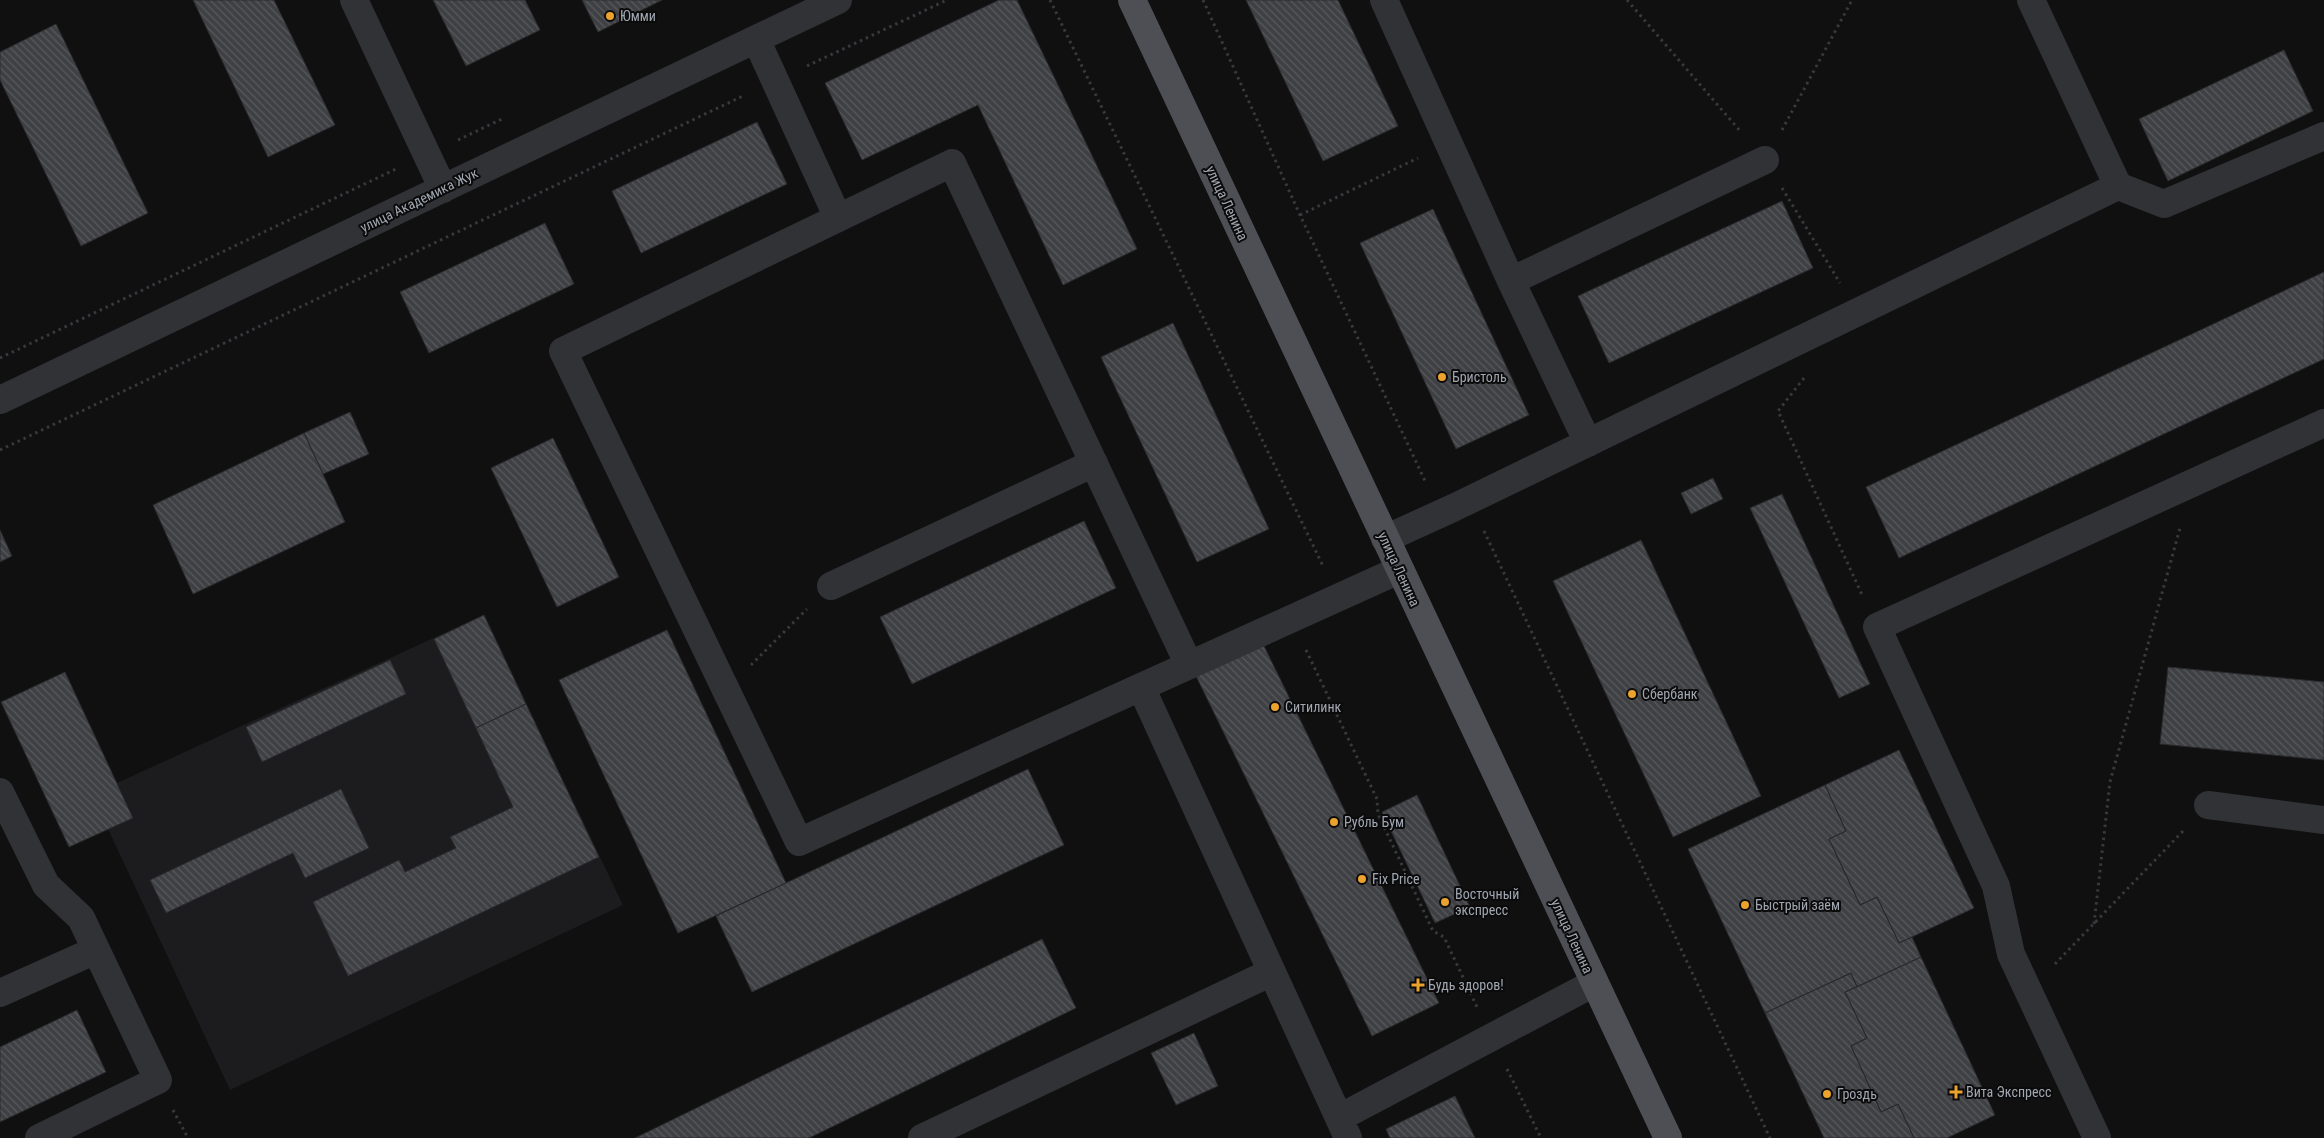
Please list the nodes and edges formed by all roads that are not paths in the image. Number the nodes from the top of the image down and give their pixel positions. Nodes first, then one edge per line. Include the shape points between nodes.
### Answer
1 (354, 0) edge
2 (838, 0) edge
3 (1132, 0) edge
4 (1384, 0) edge
5 (2031, 0) edge
6 (756, 39) junction
7 (2324, 136) edge
8 (1765, 160) road end
9 (2118, 186) junction
10 (443, 188) junction
11 (838, 218) junction
12 (1511, 281) junction
13 (0, 400) edge
14 (2324, 423) edge
15 (1588, 443) junction
16 (1094, 463) junction
17 (1384, 539) junction
18 (1400, 570) junction
19 (831, 586) road end
20 (1190, 665) junction
21 (1141, 687) junction
22 (0, 792) edge
23 (2208, 805) road end
24 (2324, 820) edge
25 (96, 950) junction
26 (1272, 972) junction
27 (1594, 983) junction
28 (0, 993) edge
29 (1343, 1128) edge
30 (39, 1138) edge
31 (922, 1138) edge
32 (1668, 1138) edge
33 (2097, 1138) edge

1 - 10 street
2 - 6 street, улица Академика Жук
3 - 17 main road, улица Ленина
4 - 12 street
5 - 9 street
6 - 10 street, улица Академика Жук
6 - 11 street
7 - 9 street via 2164,204
8 - 12 street
9 - 15 street
10 - 13 street, улица Академика Жук
11 - 16 street via 952,163
11 - 21 street via 563,351 799,842
12 - 15 street
14 - 33 street via 1877,627 1996,886 2011,954
15 - 17 street
16 - 19 street
16 - 20 street
17 - 18 main road, улица Ленина
18 - 20 street
18 - 27 main road, улица Ленина
20 - 21 street
21 - 26 street
22 - 25 street via 46,885 81,918
23 - 24 street
25 - 28 street
25 - 30 street via 158,1080
26 - 29 street
26 - 31 street
27 - 29 street via 1491,1036
27 - 32 main road, улица Ленина

